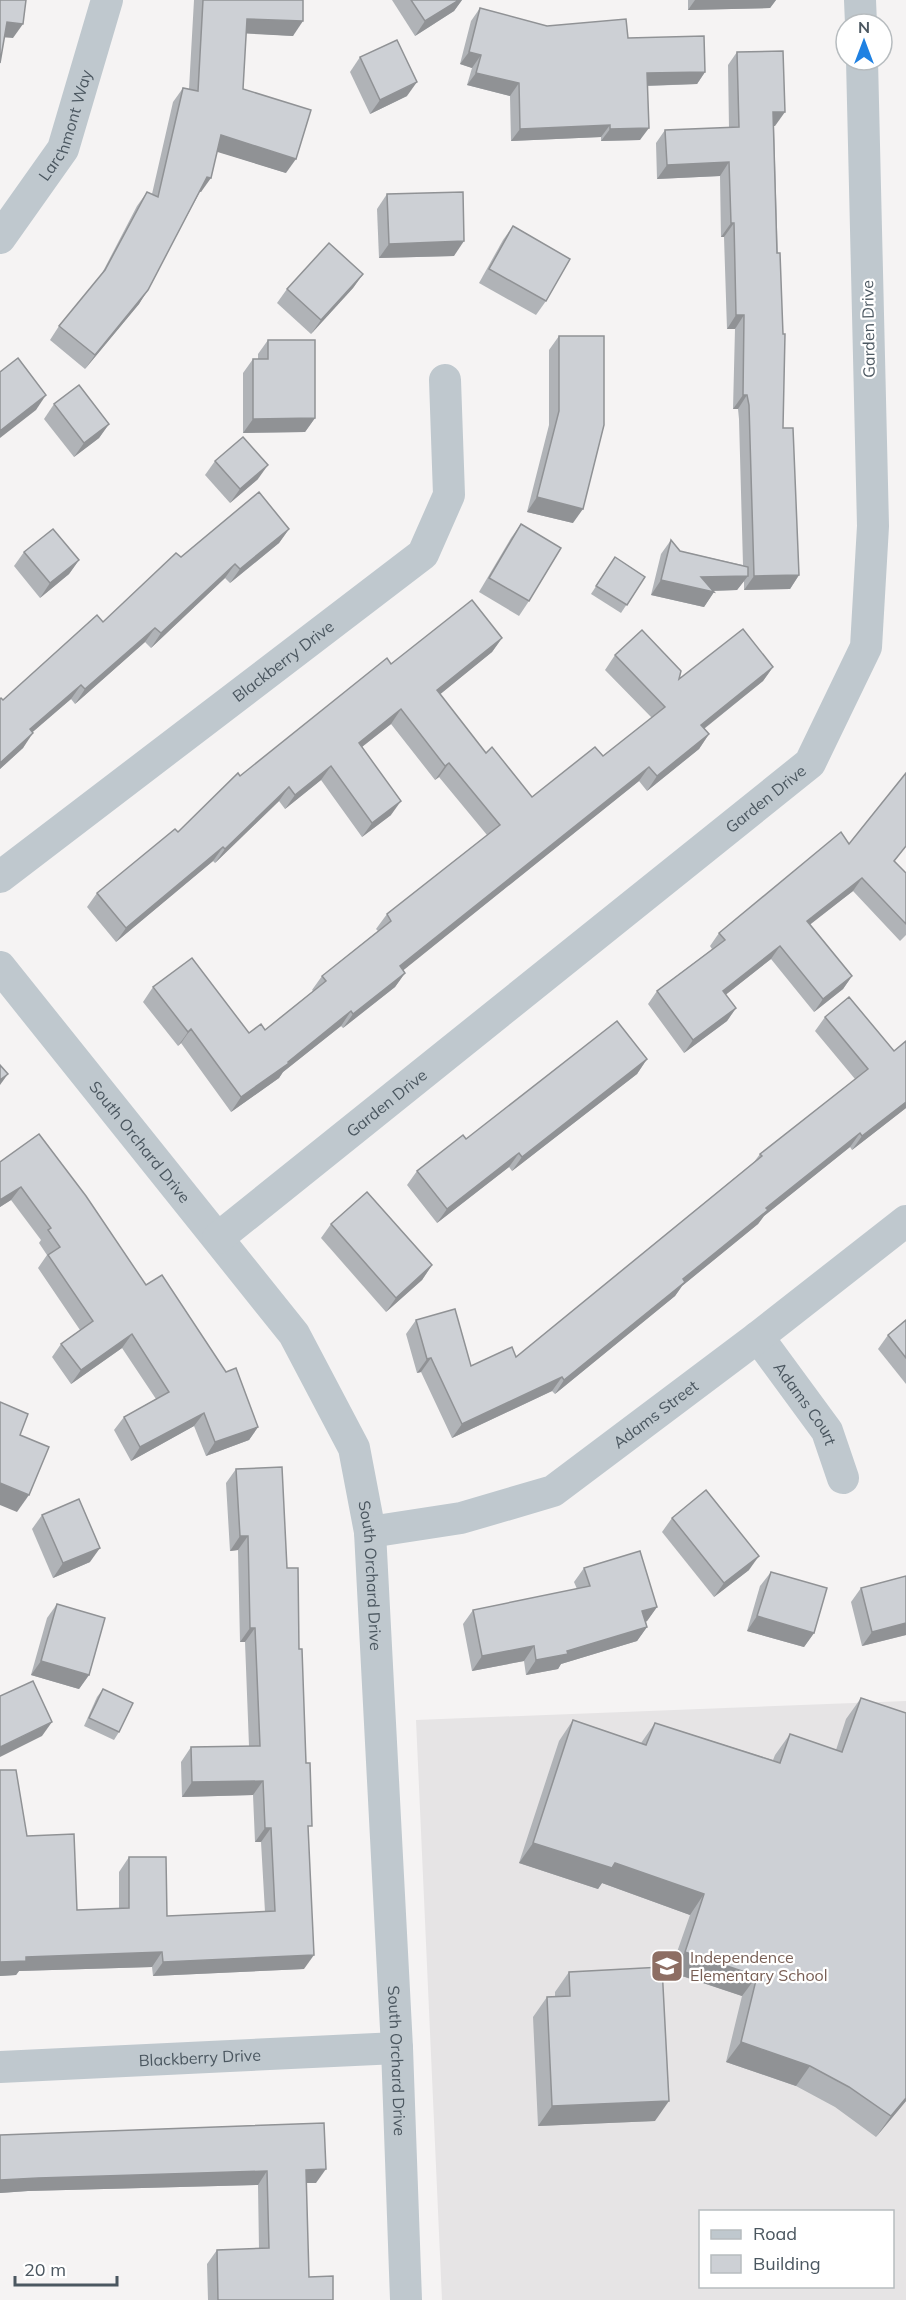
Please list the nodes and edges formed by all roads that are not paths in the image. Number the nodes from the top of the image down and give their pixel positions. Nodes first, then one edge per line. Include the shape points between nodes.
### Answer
1 (107, 0) edge
2 (862, 72) edge
3 (0, 238) edge
4 (445, 380) dead end
5 (0, 877) edge
6 (0, 967) edge
7 (906, 1221) edge
8 (218, 1238) junction
9 (758, 1337) junction
10 (843, 1478) dead end
11 (370, 1532) junction
12 (397, 2048) junction
13 (0, 2067) edge
14 (406, 2300) edge

1 - 3 street, Larchmont Way via 63,149
2 - 8 street, Garden Drive via 873,526 866,647 810,763
4 - 5 street, Blackberry Drive via 449,495 423,554
6 - 8 street, South Orchard Drive
7 - 9 street, Adams Street
8 - 11 street, South Orchard Drive via 294,1334 354,1448
9 - 10 street, Adams Court via 827,1431
9 - 11 street, Adams Street via 553,1491 461,1518
11 - 12 street, South Orchard Drive
12 - 13 street, Blackberry Drive
12 - 14 street, South Orchard Drive

